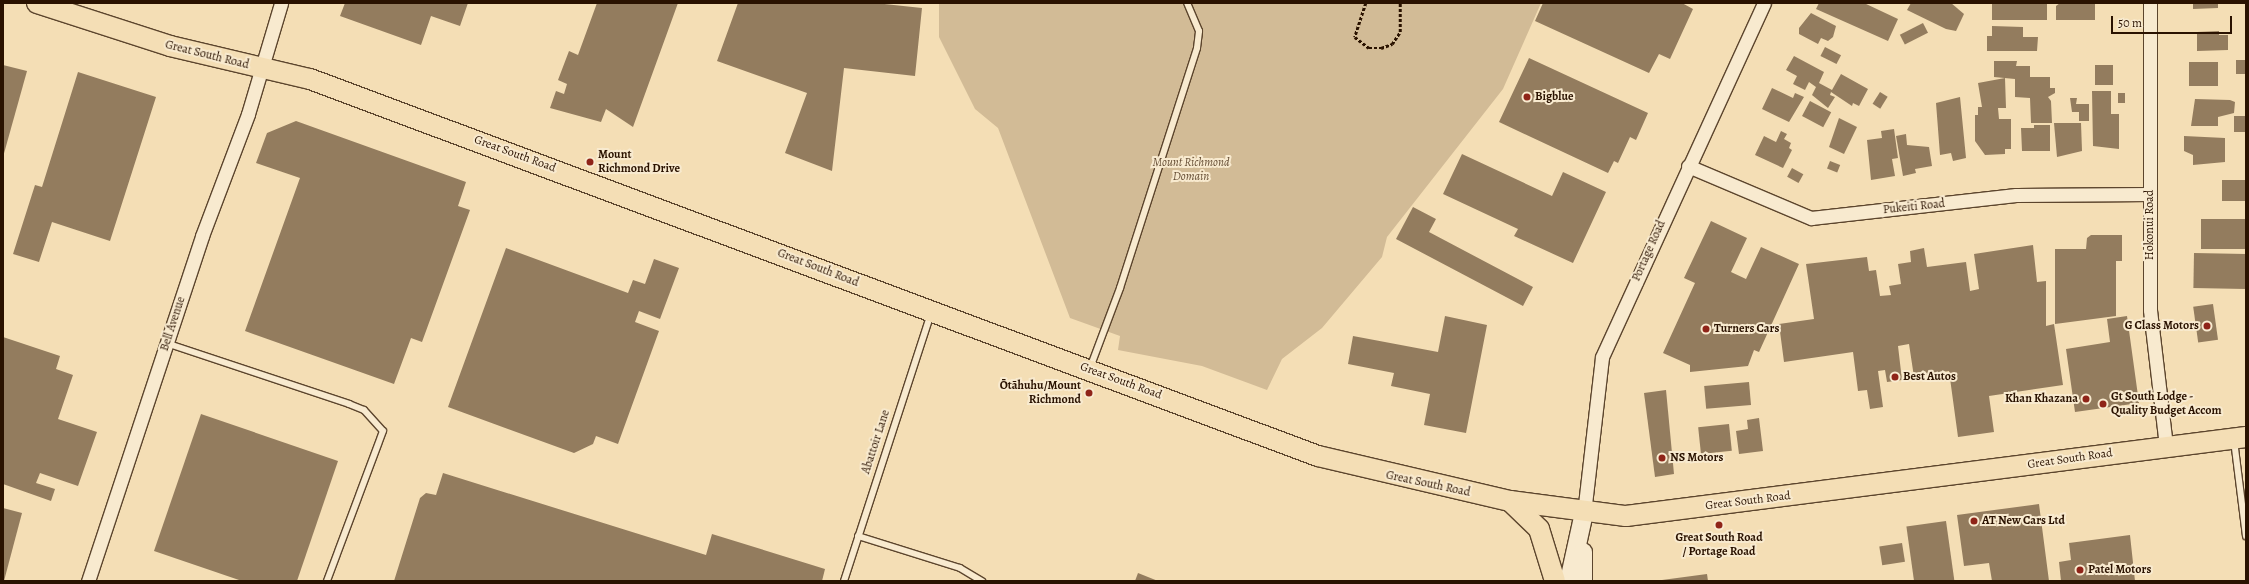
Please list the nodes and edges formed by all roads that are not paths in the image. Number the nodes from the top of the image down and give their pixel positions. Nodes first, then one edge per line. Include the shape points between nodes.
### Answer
1 (37, 3) edge
2 (280, 3) edge
3 (1187, 3) edge
4 (1764, 3) edge
5 (2150, 3) edge
6 (262, 69) junction
7 (1688, 166) junction
8 (2150, 194) junction
9 (932, 311) junction
10 (166, 343) junction
11 (1089, 369) junction
12 (2240, 437) edge
13 (2166, 446) junction
14 (1510, 502) junction
15 (1584, 513) junction
16 (858, 536) junction
17 (2246, 536) edge
18 (88, 581) edge
19 (327, 581) edge
20 (844, 581) edge
21 (982, 581) edge
22 (1555, 581) edge
23 (1569, 581) edge
24 (1583, 581) edge

1 - 6 main road, Great South Road via 170,46
2 - 6 street
3 - 11 lane via 1199,32 1196,48 1120,288
4 - 7 street, Portage Road
5 - 8 street, Hokonui Road
6 - 9 main road, Great South Road via 310,79
6 - 10 street, Bell Avenue
7 - 8 street, Pukeiti Road via 1811,218 2016,195
7 - 15 street, Portage Road via 1602,357
8 - 13 street, Hokonui Road via 2150,310
9 - 11 main road, Great South Road
9 - 16 lane, Abattoir Lane
10 - 18 street, Bell Avenue
10 - 19 lane via 364,410 383,431
11 - 14 main road, Great South Road via 1318,456
12 - 13 main road, Great South Road
12 - 17 lane
13 - 15 main road, Great South Road via 1626,516
14 - 15 main road, Great South Road
14 - 22 main road via 1539,529
15 - 23 main road, Portage Road
15 - 24 main road, Portage Road
16 - 20 lane, Abattoir Lane
16 - 21 lane via 960,568

